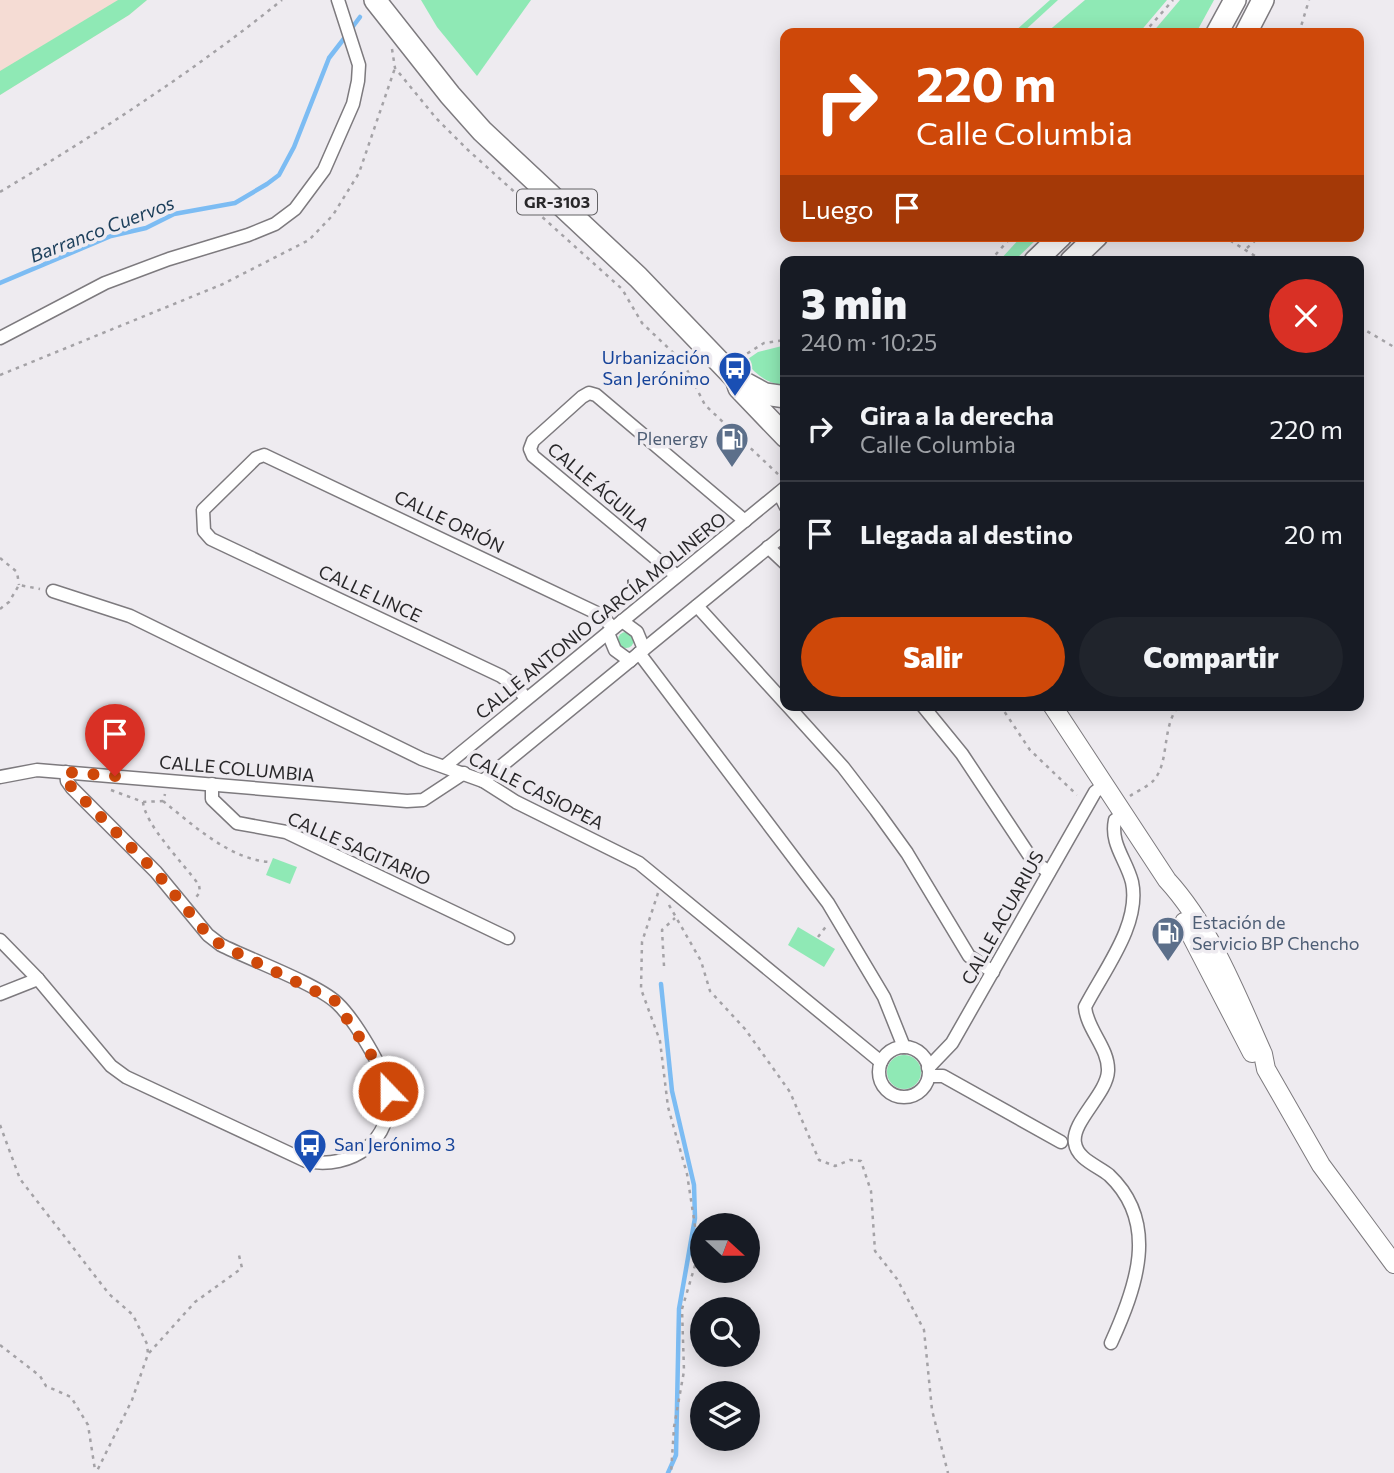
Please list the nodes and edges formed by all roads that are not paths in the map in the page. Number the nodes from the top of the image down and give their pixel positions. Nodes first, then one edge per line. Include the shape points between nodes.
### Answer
1 (338, 0) edge
2 (1235, 0) edge
3 (1262, 0) edge
4 (382, 8) edge
5 (1220, 28) edge
6 (1248, 28) edge
7 (1055, 242) edge
8 (1091, 242) edge
9 (1040, 256) edge
10 (1076, 256) edge
11 (0, 338) edge
12 (732, 374) junction
13 (780, 396) edge
14 (780, 431) edge
15 (264, 454) joint
16 (780, 491) edge
17 (745, 520) junction
18 (780, 538) edge
19 (768, 547) junction
20 (780, 558) edge
21 (677, 576) junction
22 (53, 591) road end
23 (697, 606) junction
24 (614, 627) junction
25 (638, 654) junction
26 (780, 696) edge
27 (526, 699) junction
28 (793, 711) edge
29 (927, 711) edge
30 (1056, 711) edge
31 (445, 766) junction
32 (66, 772) junction
33 (464, 773) junction
34 (0, 777) edge
35 (483, 781) junction
36 (212, 784) junction
37 (1105, 784) junction
38 (1121, 809) junction
39 (1049, 872) junction
40 (509, 938) dead end
41 (0, 940) edge
42 (993, 972) junction
43 (38, 979) junction
44 (0, 994) edge
45 (904, 1047) junction
46 (881, 1062) junction
47 (929, 1072) junction
48 (1061, 1142) dead end
49 (1394, 1264) edge
50 (1111, 1343) dead end

1 - 11 street via 359,65 353,104 324,170 295,209 248,236 105,283
2 - 5 main road
3 - 6 main road
4 - 12 main road, GR-3103 via 482,131 638,277
7 - 9 main road
8 - 10 main road
12 - 13 main road, GR-3103 via 765,394
12 - 14 main road, GR-3103 via 739,388
15 - 24 street, CALLE ORIÓN via 601,615
15 - 27 street, CALLE LINCE via 203,510 201,521 211,539 511,681
16 - 17 street, CALLE ANTONIO GARCÍA MOLINERO
17 - 21 street, CALLE ANTONIO GARCÍA MOLINERO
17 - 21 street, CALLE ÁGUILA via 596,395 589,393 533,441 533,456
18 - 19 street
19 - 20 street
19 - 23 street
21 - 24 street, CALLE ANTONIO GARCÍA MOLINERO
22 - 31 street, CALLE CASIOPEA via 130,616 422,759
23 - 25 street
23 - 26 street
24 - 25 street via 637,632
24 - 25 street via 615,650
24 - 27 street, CALLE ANTONIO GARCÍA MOLINERO
25 - 35 street
25 - 45 street via 828,903 884,997
27 - 31 street, CALLE ANTONIO GARCÍA MOLINERO
28 - 42 street via 843,767 907,853 969,956
29 - 39 street via 962,754 1033,861
30 - 37 street
31 - 33 street, CALLE CASIOPEA
32 - 34 street, CALLE COLUMBIA via 37,770
32 - 36 street, CALLE COLUMBIA
32 - 43 street via 72,788 156,872 208,935 326,995 344,1010 384,1077 388,1106 384,1121 371,1144 348,1161 306,1161 126,1077 111,1066
33 - 35 street, CALLE CASIOPEA
33 - 36 street, CALLE COLUMBIA via 423,800
35 - 46 street, CALLE CASIOPEA via 639,863
36 - 40 street, CALLE SAGITARIO via 212,799 237,822 286,832
37 - 38 street
37 - 39 street, CALLE ACUARIUS via 1095,792
38 - 49 street via 1167,880 1256,1060 1266,1069 1321,1165
38 - 50 street via 1112,835 1131,879 1132,918 1085,1007 1086,1020 1108,1070 1074,1142 1080,1154 1109,1175 1130,1199 1139,1221 1140,1250 1130,1300
39 - 42 street, CALLE ACUARIUS
41 - 43 street
42 - 47 street, CALLE ACUARIUS via 952,1043
43 - 44 street
45 - 46 street via 890,1051
45 - 47 street via 920,1053
46 - 47 street via 880,1079 889,1093 897,1096 913,1096 926,1084
47 - 48 street

